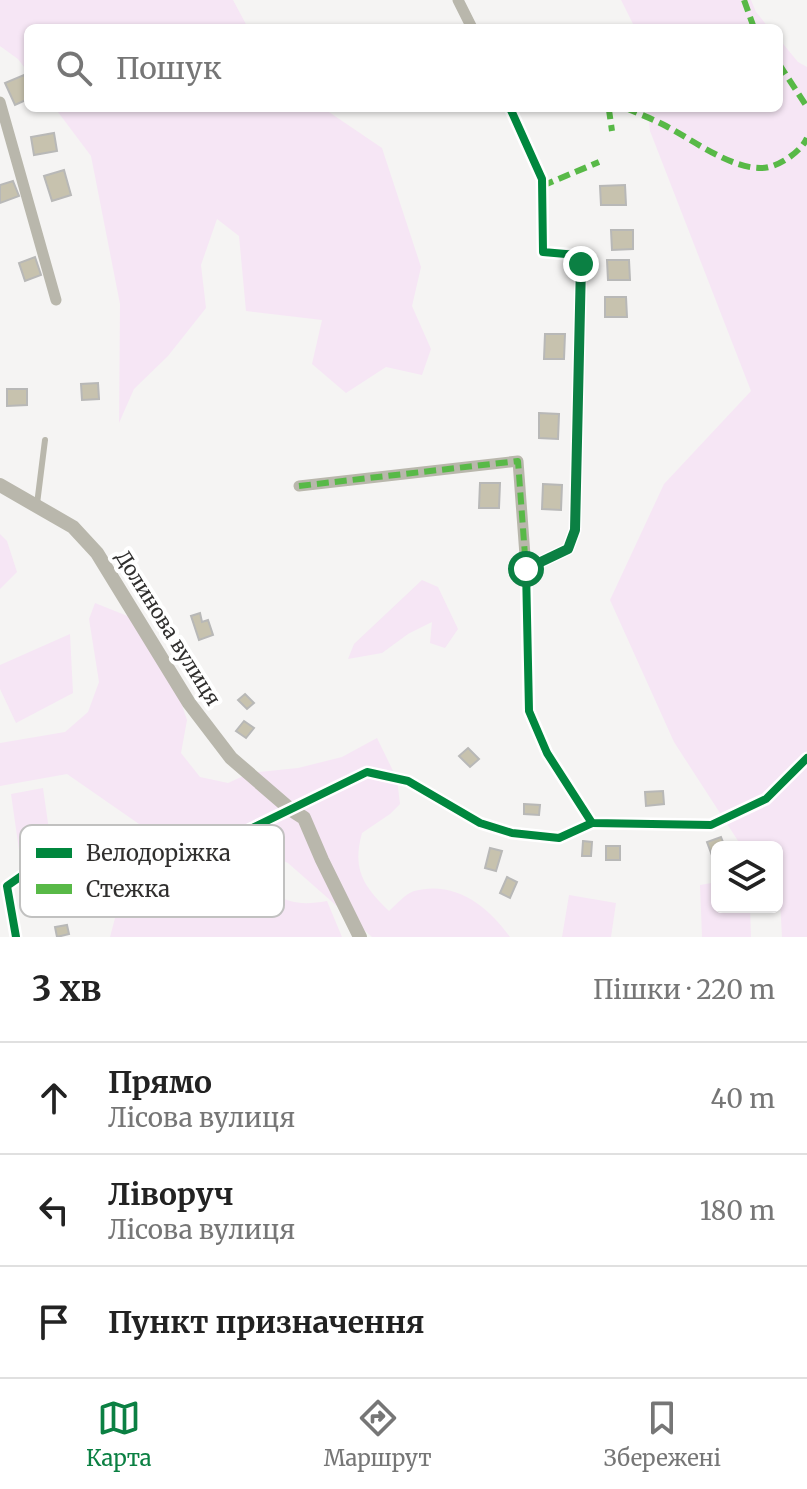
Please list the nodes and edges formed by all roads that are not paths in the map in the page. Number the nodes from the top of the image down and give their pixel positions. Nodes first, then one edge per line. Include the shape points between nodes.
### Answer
1 (458, 0) edge
2 (470, 24) edge
3 (0, 102) edge
4 (512, 112) edge
5 (56, 300) dead end
6 (45, 440) dead end
7 (0, 485) edge
8 (299, 486) dead end
9 (37, 507) junction
10 (526, 569) junction
11 (807, 758) edge
12 (290, 809) junction
13 (592, 823) junction
14 (258, 825) edge
15 (20, 877) edge
16 (16, 937) edge
17 (360, 937) edge

1 - 2 street
3 - 5 street
4 - 10 street via 542,179 543,252 577,255 581,264 575,530 568,549
6 - 9 lane
7 - 9 street, Долинова вулиця
8 - 10 street via 518,461
9 - 12 street, Долинова вулиця via 73,527 97,553 189,703 231,758
10 - 13 street via 529,711 547,753
11 - 13 street via 766,799 711,825
12 - 13 street via 367,772 408,781 480,823 512,833 559,838
12 - 14 street
12 - 17 street, Долинова вулиця via 304,818
15 - 16 street via 7,886

